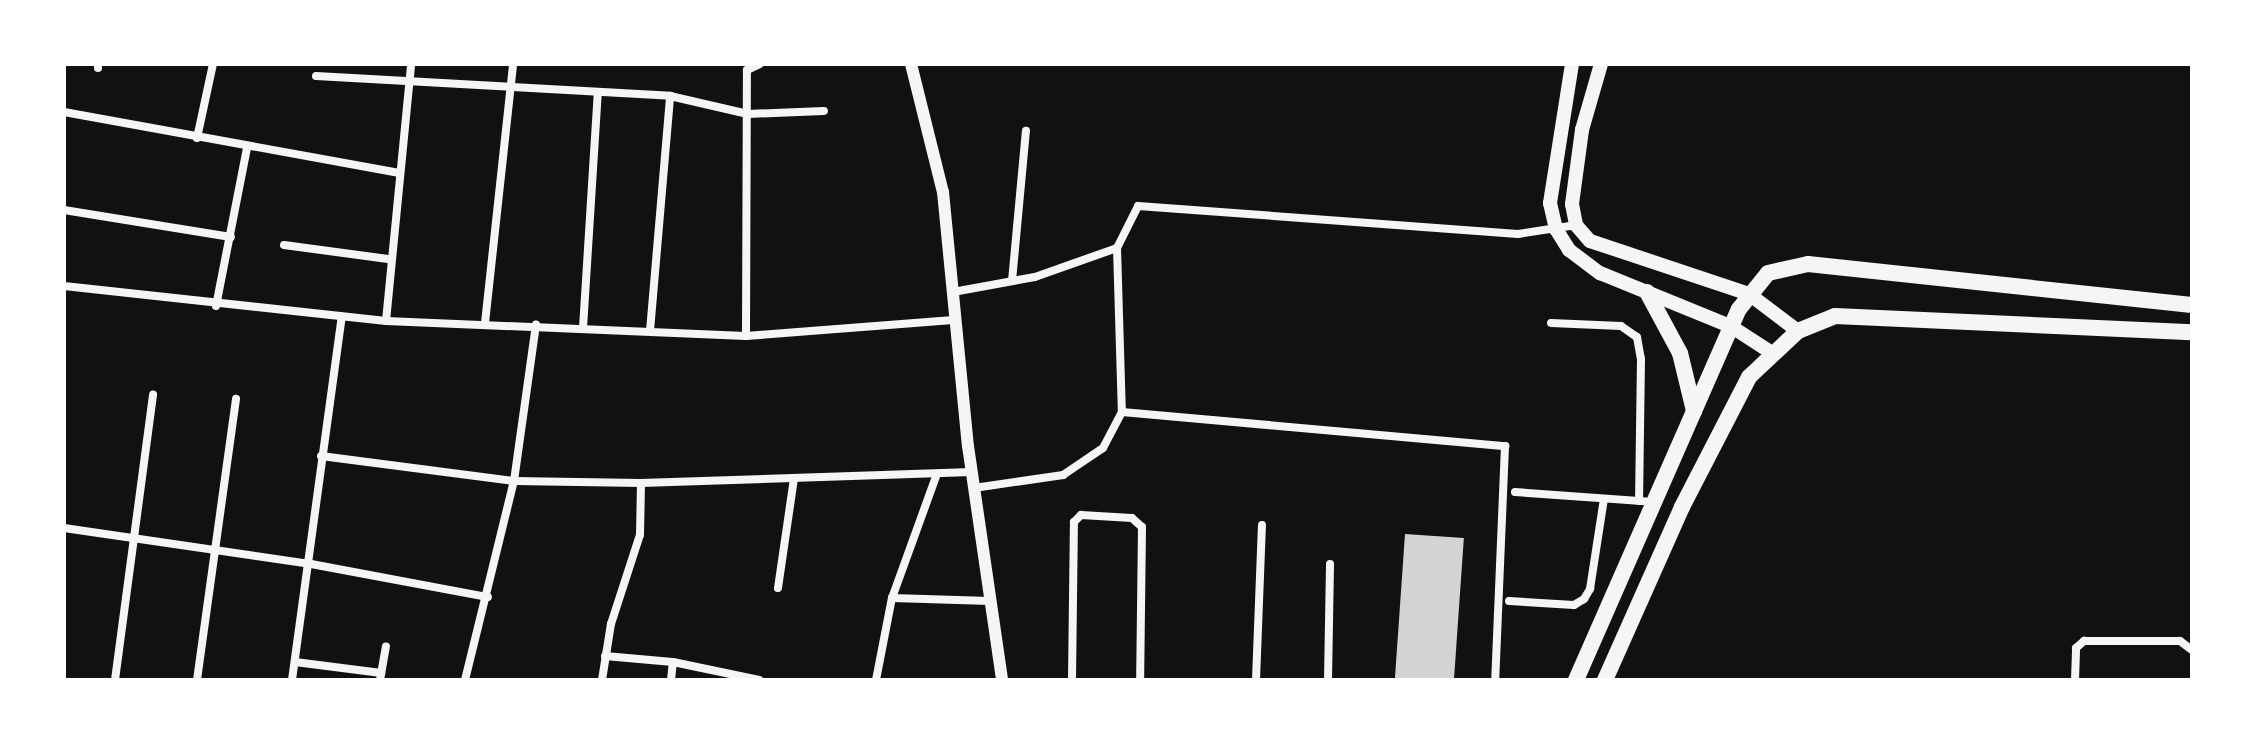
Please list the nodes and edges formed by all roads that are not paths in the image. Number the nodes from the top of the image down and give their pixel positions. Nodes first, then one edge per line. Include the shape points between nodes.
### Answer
1 (213, 64) edge
2 (411, 64) edge
3 (513, 64) edge
4 (760, 64) edge
5 (911, 64) edge
6 (1601, 64) edge
7 (1571, 69) edge
8 (316, 76) dead end
9 (408, 82) junction
10 (1595, 83) junction
11 (510, 87) junction
12 (598, 92) junction
13 (670, 96) junction
14 (824, 111) dead end
15 (64, 112) edge
16 (748, 114) junction
17 (1026, 131) dead end
18 (197, 138) junction
19 (247, 148) junction
20 (400, 173) junction
21 (64, 210) edge
22 (1576, 225) junction
23 (1556, 229) junction
24 (231, 237) junction
25 (284, 245) dead end
26 (1117, 248) junction
27 (388, 259) junction
28 (1012, 281) junction
29 (64, 286) edge
30 (953, 292) junction
31 (1647, 292) junction
32 (1744, 302) junction
33 (2192, 305) edge
34 (216, 306) junction
35 (342, 317) junction
36 (956, 320) junction
37 (386, 321) junction
38 (485, 323) junction
39 (1551, 323) dead end
40 (536, 325) junction
41 (1732, 327) junction
42 (583, 328) junction
43 (650, 331) junction
44 (1798, 331) junction
45 (2192, 332) edge
46 (746, 336) junction
47 (1772, 353) junction
48 (153, 395) dead end
49 (236, 399) dead end
50 (1122, 412) junction
51 (1694, 413) junction
52 (321, 456) junction
53 (972, 472) junction
54 (937, 474) junction
55 (794, 478) junction
56 (514, 481) junction
57 (641, 483) junction
58 (974, 488) junction
59 (1515, 492) dead end
60 (1604, 499) junction
61 (1646, 502) junction
62 (1262, 525) dead end
63 (64, 528) edge
64 (134, 538) junction
65 (218, 554) junction
66 (311, 564) junction
67 (1330, 564) dead end
68 (778, 588) dead end
69 (488, 597) junction
70 (892, 598) junction
71 (990, 601) junction
72 (1509, 601) dead end
73 (386, 647) dead end
74 (2192, 650) edge
75 (605, 656) junction
76 (295, 662) junction
77 (673, 662) junction
78 (381, 677) edge
79 (115, 680) edge
80 (197, 680) edge
81 (292, 680) edge
82 (465, 680) edge
83 (602, 680) edge
84 (671, 680) edge
85 (759, 680) edge
86 (876, 680) edge
87 (1002, 680) edge
88 (1072, 680) edge
89 (1140, 680) edge
90 (1256, 680) edge
91 (1328, 680) edge
92 (1495, 680) edge
93 (1576, 680) edge
94 (1605, 680) edge
95 (2075, 680) edge

1 - 18 street
2 - 9 street
3 - 11 street
4 - 16 street via 747,68
5 - 30 street via 943,192
6 - 10 main road
7 - 10 main road
7 - 23 main road via 1550,203
8 - 9 street
9 - 11 street
9 - 20 street
10 - 22 main road via 1572,204
11 - 12 street
11 - 38 street
12 - 13 street
12 - 42 street
13 - 16 street
13 - 43 street
14 - 16 street
15 - 18 street
16 - 46 street
17 - 28 street
18 - 19 street
19 - 20 street
19 - 24 street
20 - 27 street
21 - 24 street
22 - 23 street
22 - 32 main road via 1590,241
23 - 26 street via 1518,234 1138,206
23 - 31 main road via 1569,250 1600,273
24 - 34 street
25 - 27 street
26 - 28 street
26 - 50 street
27 - 37 street
28 - 30 street
29 - 34 street
30 - 36 street
31 - 41 main road
31 - 51 main road via 1680,353
32 - 33 main road via 1768,273 1808,264
32 - 41 main road
32 - 44 main road
34 - 35 street
35 - 37 street
35 - 52 street
36 - 46 street
36 - 53 street
37 - 38 street
38 - 40 street
39 - 61 street via 1621,326 1637,337
40 - 42 street
40 - 56 street
41 - 47 main road
41 - 51 main road
42 - 43 street
43 - 46 street
44 - 45 main road via 1835,316
44 - 47 main road
47 - 94 main road via 1749,377 1662,549
48 - 64 street
49 - 65 street
50 - 58 street via 1103,448 1063,475
50 - 92 street via 1506,446
51 - 61 main road
52 - 56 street
52 - 66 street
53 - 54 street
53 - 58 street
54 - 55 street
54 - 70 street
55 - 57 street
55 - 68 street
56 - 57 street
56 - 69 street
57 - 75 street via 640,535
58 - 71 street
59 - 60 street
60 - 61 street
60 - 72 street via 1584,599 1574,605
61 - 93 main road
62 - 90 street
63 - 64 street
64 - 65 street
64 - 79 street
65 - 66 street
65 - 80 street
66 - 69 street
66 - 76 street
67 - 91 street
69 - 82 street
70 - 71 street
70 - 86 street
71 - 87 street
73 - 78 street
74 - 95 street via 2180,641 2084,641 2076,648
75 - 77 street
75 - 83 street
76 - 78 street
76 - 81 street
77 - 84 street
77 - 85 street
88 - 89 street via 1074,522 1081,515 1132,518 1142,527

